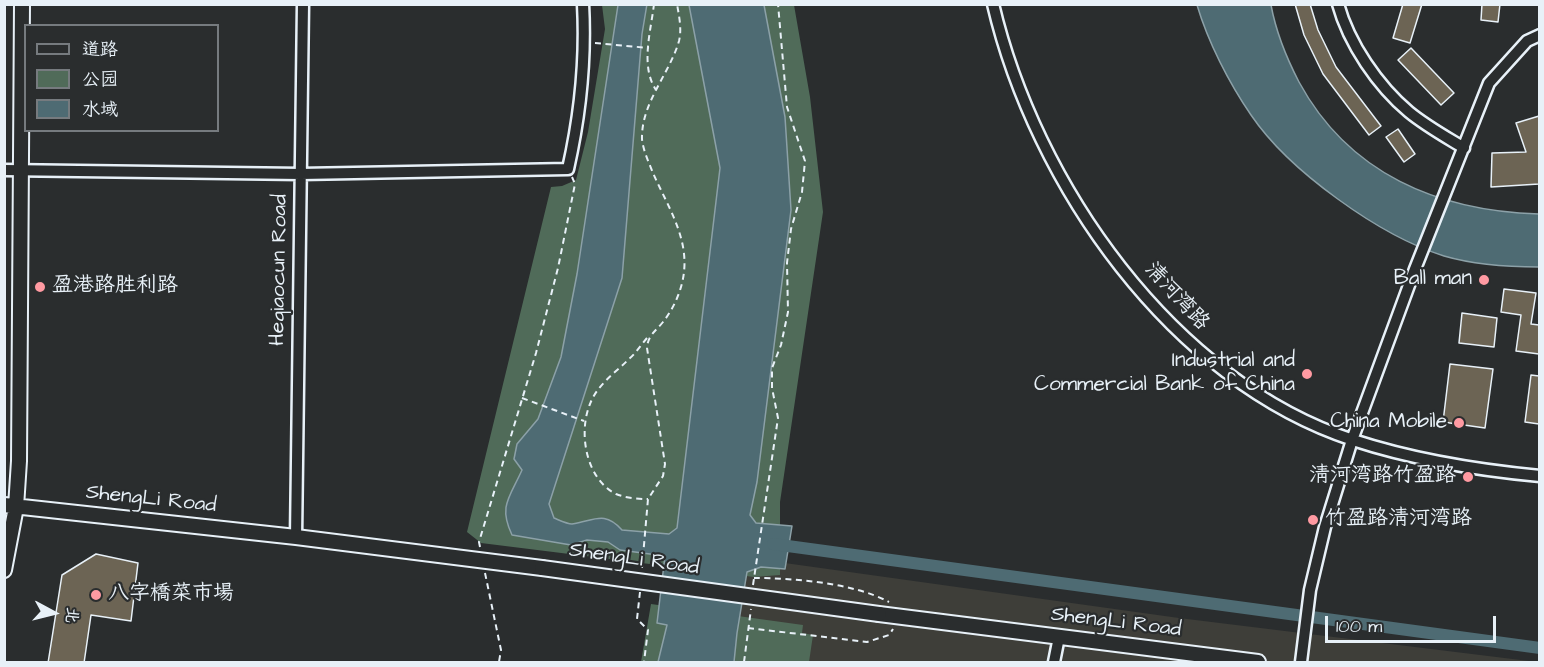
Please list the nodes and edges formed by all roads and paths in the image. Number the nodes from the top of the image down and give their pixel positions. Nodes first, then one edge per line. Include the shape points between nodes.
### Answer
1 (22, 4) edge
2 (303, 4) edge
3 (583, 4) edge
4 (654, 4) edge
5 (677, 4) edge
6 (778, 4) edge
7 (993, 4) edge
8 (1338, 4) edge
9 (1539, 35) edge
10 (584, 42) junction
11 (649, 48) junction
12 (656, 90) junction
13 (1464, 148) junction
14 (22, 169) junction
15 (568, 169) junction
16 (4, 170) edge
17 (301, 174) junction
18 (648, 337) junction
19 (522, 398) junction
20 (585, 421) junction
21 (1352, 440) junction
22 (1539, 476) edge
23 (648, 499) junction
24 (10, 506) edge
25 (296, 537) junction
26 (479, 542) dead end
27 (756, 566) dead end
28 (4, 570) edge
29 (641, 575) dead end
30 (754, 579) dead end
31 (640, 586) dead end
32 (488, 588) dead end
33 (900, 616) junction
34 (1059, 637) junction
35 (500, 663) edge
36 (644, 663) edge
37 (744, 663) edge
38 (1054, 663) edge
39 (1258, 663) edge
40 (1300, 663) edge

1 - 14 main road
2 - 17 street, Heqiaocun Road
3 - 10 street
4 - 11 path
5 - 12 path via 679,40
6 - 27 path via 788,107 805,161 802,192 791,229 788,312 772,368 778,418
7 - 21 street, 清河湾路 via 1013,76 1045,149 1083,214 1138,287 1178,330 1234,379 1261,398
8 - 13 street via 1368,69 1409,112
9 - 13 street via 1527,41 1489,83
10 - 11 path
10 - 15 street
11 - 12 path via 649,79
12 - 18 path via 644,121 642,139 647,160 680,232 684,273 675,304
13 - 21 street
14 - 16 street
14 - 17 street
14 - 24 main road via 19,461
15 - 17 street
15 - 19 path via 575,184 558,268
17 - 25 street, Heqiaocun Road
18 - 20 path via 600,387
18 - 23 path via 665,464 663,476
19 - 20 path
19 - 26 path
20 - 23 path via 587,456 604,484 616,494
21 - 22 street, 清河湾路 via 1420,459
21 - 40 street via 1324,527
23 - 29 path
24 - 25 main road, ShengLi Road
24 - 28 main road
25 - 33 main road, ShengLi Road, bridge
30 - 33 path via 783,578 874,594 894,605
31 - 36 path via 637,619 648,630
32 - 35 path via 501,650
33 - 34 main road, ShengLi Road
33 - 37 path via 889,635 867,642 748,628
34 - 38 street
34 - 39 main road, ShengLi Road

